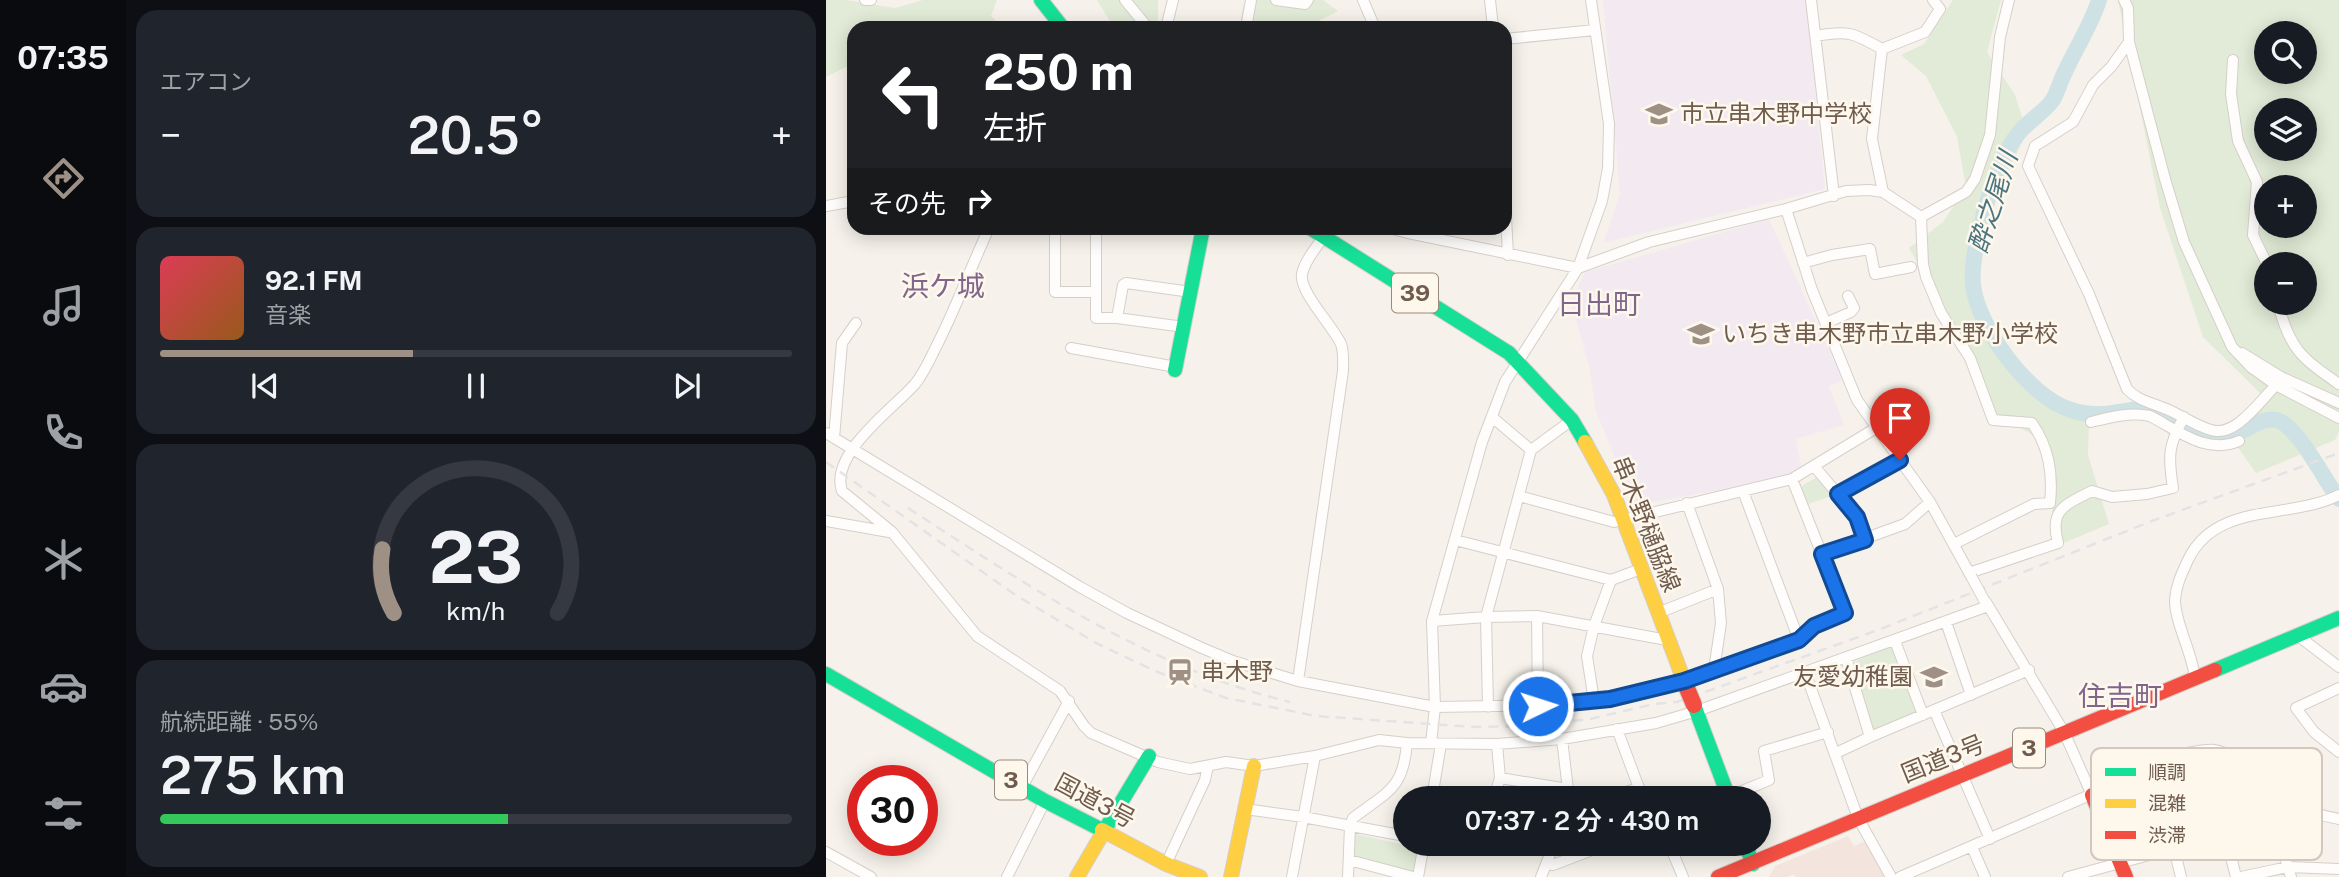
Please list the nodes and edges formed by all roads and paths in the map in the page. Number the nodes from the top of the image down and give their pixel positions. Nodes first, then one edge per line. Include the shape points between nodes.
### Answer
1 (865, 0) edge
2 (871, 0) edge
3 (1041, 0) edge
4 (1125, 0) edge
5 (1173, 0) edge
6 (1251, 0) edge
7 (1276, 0) edge
8 (1308, 0) edge
9 (1363, 0) edge
10 (1490, 0) edge
11 (1591, 0) edge
12 (1811, 0) edge
13 (1933, 0) edge
14 (2009, 0) edge
15 (2124, 0) edge
16 (1058, 21) edge
17 (1142, 21) edge
18 (1168, 21) edge
19 (1248, 21) edge
20 (1371, 21) edge
21 (1492, 21) edge
22 (1595, 30) junction
23 (1816, 36) junction
24 (1512, 38) edge
25 (2129, 42) junction
26 (1882, 49) junction
27 (2233, 60) dead end
28 (1883, 192) junction
29 (1835, 196) junction
30 (847, 202) edge
31 (826, 206) edge
32 (1786, 209) junction
33 (1921, 217) junction
34 (986, 235) edge
35 (1055, 235) edge
36 (1096, 235) edge
37 (1202, 235) edge
38 (1316, 235) edge
39 (1322, 235) edge
40 (1417, 235) edge
41 (1507, 235) edge
42 (2261, 252) edge
43 (1508, 255) junction
44 (1803, 263) junction
45 (1911, 267) dead end
46 (1578, 268) junction
47 (1096, 292) junction
48 (1191, 292) junction
49 (1848, 296) dead end
50 (2281, 315) edge
51 (1117, 318) junction
52 (856, 323) dead end
53 (1826, 323) junction
54 (1184, 327) junction
55 (2232, 347) junction
56 (1071, 348) dead end
57 (1518, 361) junction
58 (1175, 369) joint
59 (2339, 384) edge
60 (2276, 385) junction
61 (2339, 403) edge
62 (1492, 417) junction
63 (2339, 418) edge
64 (1572, 420) junction
65 (2091, 422) dead end
66 (2181, 423) junction
67 (1876, 428) junction
68 (830, 435) edge
69 (2239, 441) dead end
70 (852, 450) junction
71 (1531, 450) junction
72 (1900, 460) junction
73 (1814, 466) junction
74 (1792, 479) junction
75 (1744, 491) junction
76 (1838, 494) junction
77 (2339, 495) edge
78 (1519, 496) junction
79 (1930, 502) junction
80 (1687, 503) junction
81 (1623, 518) junction
82 (826, 520) edge
83 (892, 532) junction
84 (1455, 540) junction
85 (1865, 540) junction
86 (1954, 544) junction
87 (1503, 553) junction
88 (1822, 554) junction
89 (1642, 569) junction
90 (1970, 574) junction
91 (1611, 580) junction
92 (1718, 589) junction
93 (1986, 603) junction
94 (1658, 613) junction
95 (1537, 616) junction
96 (1486, 617) junction
97 (2339, 618) edge
98 (1432, 621) junction
99 (1946, 622) junction
100 (1594, 626) junction
101 (2297, 635) junction
102 (1667, 640) junction
103 (1799, 640) junction
104 (1895, 641) junction
105 (1846, 658) junction
106 (2339, 667) edge
107 (1714, 670) junction
108 (2029, 670) junction
109 (1805, 672) junction
110 (826, 674) edge
111 (2195, 678) junction
112 (1298, 681) junction
113 (1685, 684) junction
114 (2339, 688) edge
115 (1970, 695) junction
116 (1069, 701) junction
117 (1594, 701) junction
118 (1488, 706) junction
119 (1538, 706) junction
120 (1435, 707) junction
121 (1695, 708) junction
122 (1928, 712) junction
123 (1617, 729) junction
124 (1828, 732) junction
125 (2064, 732) junction
126 (1870, 737) junction
127 (1562, 740) junction
128 (1407, 743) junction
129 (1436, 743) junction
130 (1497, 744) junction
131 (2339, 752) edge
132 (1836, 753) junction
133 (1315, 756) junction
134 (1149, 757) junction
135 (1208, 766) junction
136 (1254, 766) junction
137 (1962, 776) junction
138 (1500, 778) junction
139 (1433, 786) edge
140 (1498, 786) edge
141 (1534, 786) edge
142 (1567, 786) edge
143 (1639, 786) edge
144 (1723, 786) edge
145 (1754, 786) edge
146 (1022, 787) junction
147 (2091, 793) edge
148 (2091, 795) edge
149 (1045, 801) junction
150 (1245, 809) junction
151 (2322, 814) edge
152 (1303, 817) junction
153 (1858, 818) junction
154 (2339, 819) edge
155 (1350, 826) junction
156 (1104, 831) junction
157 (1393, 834) edge
158 (1990, 839) junction
159 (1972, 847) junction
160 (826, 852) edge
161 (1422, 856) edge
162 (1549, 856) edge
163 (1577, 856) edge
164 (1674, 856) edge
165 (1349, 860) junction
166 (2145, 860) edge
167 (2233, 860) edge
168 (1166, 864) junction
169 (1546, 864) junction
170 (2123, 869) edge
171 (2339, 869) edge
172 (1755, 870) edge
173 (2290, 872) edge
174 (860, 874) edge
175 (871, 877) edge
176 (1007, 877) edge
177 (1077, 877) edge
178 (1200, 877) edge
179 (1231, 877) edge
180 (1292, 877) edge
181 (1348, 877) edge
182 (1413, 877) edge
183 (1418, 877) edge
184 (1541, 877) edge
185 (1683, 877) edge
186 (1718, 877) edge
187 (1891, 877) edge
188 (1900, 877) edge
189 (1985, 877) edge
190 (2068, 877) edge
191 (2238, 877) edge

1 - 2 street
3 - 16 main road
4 - 17 street
5 - 18 street
6 - 19 street
7 - 8 street via 1304,4
9 - 20 street
10 - 21 street
11 - 22 street
12 - 23 street
13 - 26 street via 1940,9 1925,32
14 - 33 street via 2000,37 1990,135 1975,179 1966,192
15 - 25 street
22 - 24 street
22 - 46 street via 1609,124 1608,168 1602,201
23 - 26 street via 1841,31
23 - 29 street
25 - 55 street via 2184,242
25 - 66 street via 2093,85 2073,122 2035,146 2028,166 2089,294 2127,389 2135,398 2161,406
26 - 28 street via 1872,139
27 - 42 street via 2231,94 2238,141 2257,181 2253,235
28 - 29 street via 1846,191
28 - 33 street
29 - 32 street
30 - 31 street
32 - 44 street
32 - 46 street via 1648,242
33 - 86 street via 1926,277 1941,313 1970,358 1993,420 2032,423 2049,457 2050,503 2034,504
34 - 70 street via 951,319 917,382
35 - 47 street via 1055,292
36 - 47 street
37 - 48 main road
38 - 112 street via 1301,278 1342,347 1343,371
39 - 57 main road, 串木野樋脇線 / 39
40 - 43 street
41 - 43 street
43 - 46 street
44 - 45 street via 1870,250 1875,274
44 - 53 street
46 - 57 street
47 - 51 street via 1096,318
48 - 51 street via 1126,283
48 - 54 main road
49 - 53 street via 1854,308 1851,313
50 - 59 street via 2293,346
51 - 54 street
52 - 68 street via 842,343
53 - 67 street via 1857,400
54 - 58 main road
55 - 60 street
55 - 61 street via 2281,377
56 - 58 street
57 - 62 street
57 - 64 main road, 串木野樋脇線 / 39
60 - 63 street
60 - 66 street via 2234,428 2212,431
62 - 71 street
62 - 84 street
64 - 71 street
64 - 81 main road, 串木野樋脇線 / 39
65 - 66 street via 2131,413
66 - 69 street via 2207,445
66 - 90 street via 2168,460 2173,488 2112,497 2092,491 2055,517 2057,542
67 - 72 street
67 - 73 street
68 - 70 street
70 - 83 street via 842,472 842,491
70 - 112 street via 1127,613 1233,661
71 - 78 street
72 - 76 street
72 - 79 street
73 - 74 street
73 - 76 street
74 - 75 street
74 - 88 street
75 - 80 street
75 - 103 street
76 - 85 street via 1857,517
77 - 111 street via 2323,503 2283,508 2217,526 2195,545 2178,579 2175,600
78 - 81 street via 1614,522
78 - 87 street
79 - 85 street via 1905,524
79 - 86 street
80 - 81 street
80 - 92 street
81 - 89 main road, 串木野樋脇線 / 39
82 - 83 street
83 - 116 street via 977,636 1050,683
84 - 87 street
84 - 98 street
85 - 88 street
86 - 90 street
87 - 91 street
87 - 96 street
88 - 103 street via 1845,613 1814,626
89 - 91 street
89 - 94 main road, 串木野樋脇線 / 39
90 - 93 street, bridge
91 - 100 street
92 - 94 street
92 - 107 street via 1721,623
93 - 99 street
93 - 108 street
94 - 102 main road, 串木野樋脇線 / 39
95 - 96 street
95 - 100 street
95 - 119 street
96 - 98 street
96 - 118 street
97 - 101 main road, 国道3号 / 3
98 - 120 street
99 - 104 street
99 - 115 street
100 - 102 street
100 - 117 street via 1587,656
101 - 106 street
101 - 111 main road, 国道3号 / 3
102 - 113 main road, 串木野樋脇線 / 39
103 - 107 street
104 - 105 street
104 - 122 street
105 - 109 street
105 - 126 street
107 - 113 street
108 - 115 street
108 - 125 street
109 - 121 street
109 - 124 street
110 - 146 main road, 国道3号 / 3
111 - 125 main road, 国道3号 / 3
112 - 120 street
113 - 117 street
113 - 121 main road, 串木野樋脇線 / 39, bridge
114 - 131 street via 2296,708 2314,732
115 - 122 street
116 - 134 street via 1091,733
116 - 146 street
117 - 119 street
118 - 119 street
118 - 120 street
120 - 129 street
121 - 123 street via 1656,723
121 - 144 main road, 串木野樋脇線 / 39
122 - 126 street
122 - 137 street
123 - 127 street
123 - 143 street
124 - 132 street
124 - 145 street via 1764,751 1769,780
125 - 137 main road, 国道3号 / 3
125 - 147 street
126 - 132 street
127 - 130 street
127 - 142 street
128 - 129 street
128 - 133 street via 1379,740
128 - 155 street via 1399,780 1353,818
129 - 130 street
129 - 139 street
130 - 138 street
132 - 153 street
133 - 136 street
133 - 152 street
134 - 135 street via 1175,767
134 - 156 main road
135 - 136 street via 1226,762
135 - 168 street
136 - 150 main road
137 - 153 main road, 国道3号 / 3
137 - 158 street
138 - 140 street
138 - 141 street
146 - 149 main road, 国道3号 / 3
148 - 158 street
149 - 156 main road, 国道3号 / 3
149 - 176 street
150 - 152 street
150 - 179 main road
151 - 154 street
152 - 155 street
152 - 180 street
153 - 172 main road, 国道3号 / 3
153 - 187 street
155 - 157 street
155 - 165 street
156 - 168 main road, 国道3号 / 3
156 - 177 main road
158 - 159 street
159 - 188 street
159 - 189 street
160 - 174 street
161 - 183 street
162 - 169 street
163 - 169 street
164 - 185 street
165 - 181 street
165 - 182 street
166 - 170 street
167 - 191 street
168 - 178 main road, 国道3号 / 3
169 - 184 street
170 - 190 street
171 - 173 street
172 - 186 main road, 国道3号 / 3
173 - 191 street
174 - 175 street

